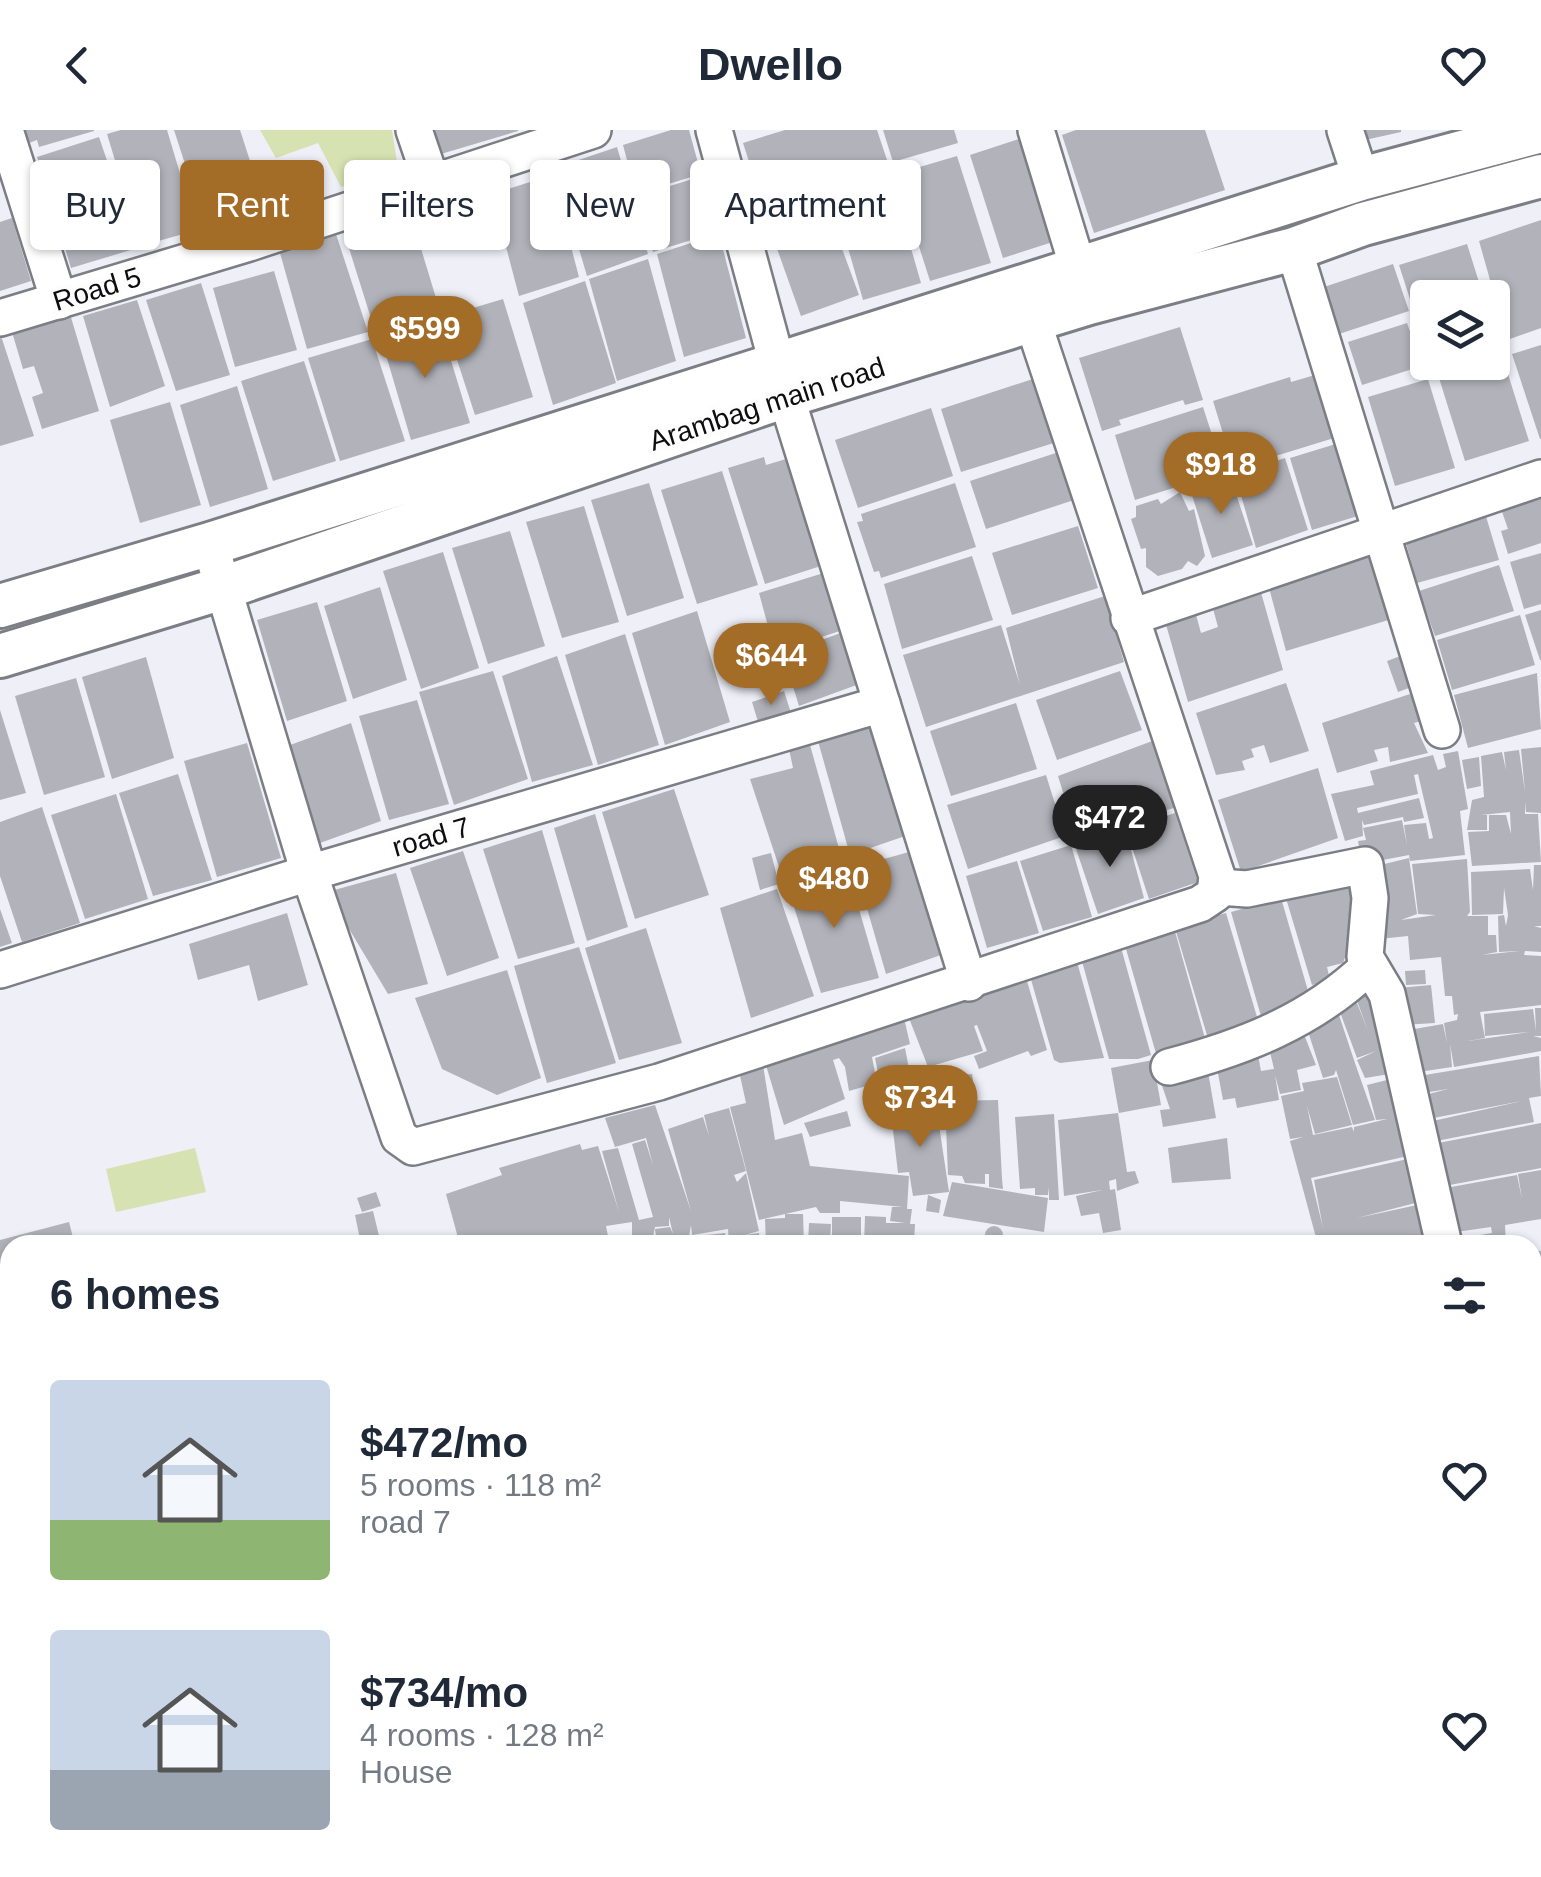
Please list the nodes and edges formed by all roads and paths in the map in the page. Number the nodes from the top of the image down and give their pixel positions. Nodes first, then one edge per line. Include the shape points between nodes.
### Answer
1 (6, 130) edge
2 (414, 130) edge
3 (592, 130) edge
4 (714, 130) edge
5 (1036, 130) edge
6 (1345, 130) edge
7 (1541, 131) edge
8 (424, 160) edge
9 (501, 160) edge
10 (1541, 176) edge
11 (1362, 179) junction
12 (344, 211) edge
13 (1294, 249) junction
14 (1079, 270) junction
15 (59, 301) junction
16 (1027, 305) junction
17 (0, 318) edge
18 (782, 381) junction
19 (1541, 478) edge
20 (1380, 531) junction
21 (210, 544) junction
22 (223, 588) junction
23 (0, 606) edge
24 (1129, 618) junction
25 (0, 656) edge
26 (882, 704) junction
27 (1442, 730) dead end
28 (309, 873) junction
29 (1218, 887) junction
30 (1368, 968) junction
31 (0, 970) edge
32 (968, 983) junction
33 (1168, 1066) dead end
34 (1442, 1235) edge

1 - 15 street
2 - 8 street
3 - 9 street, Road 5
4 - 18 street
5 - 14 street
6 - 11 street
7 - 11 street, Arambag main road
10 - 13 street, Arambag main road
11 - 14 street, Arambag main road
12 - 15 street, Road 5
13 - 16 street, Arambag main road
13 - 20 street
14 - 16 street, Arambag main road
15 - 17 street, Road 5
16 - 18 street, Arambag main road
16 - 24 street
18 - 21 street, Arambag main road
18 - 22 street, Arambag main road
18 - 26 street
19 - 20 street
20 - 24 street
20 - 27 street
21 - 22 street
21 - 23 street, Arambag main road
22 - 25 street, Arambag main road
22 - 28 street
24 - 29 street
26 - 28 street, road 7
26 - 32 street
28 - 31 street, road 7
28 - 32 street via 399,1137 413,1146 659,1082
29 - 30 street via 1247,888 1365,865
29 - 32 street via 1200,904
30 - 33 street via 1267,1037
30 - 34 street via 1390,1006

